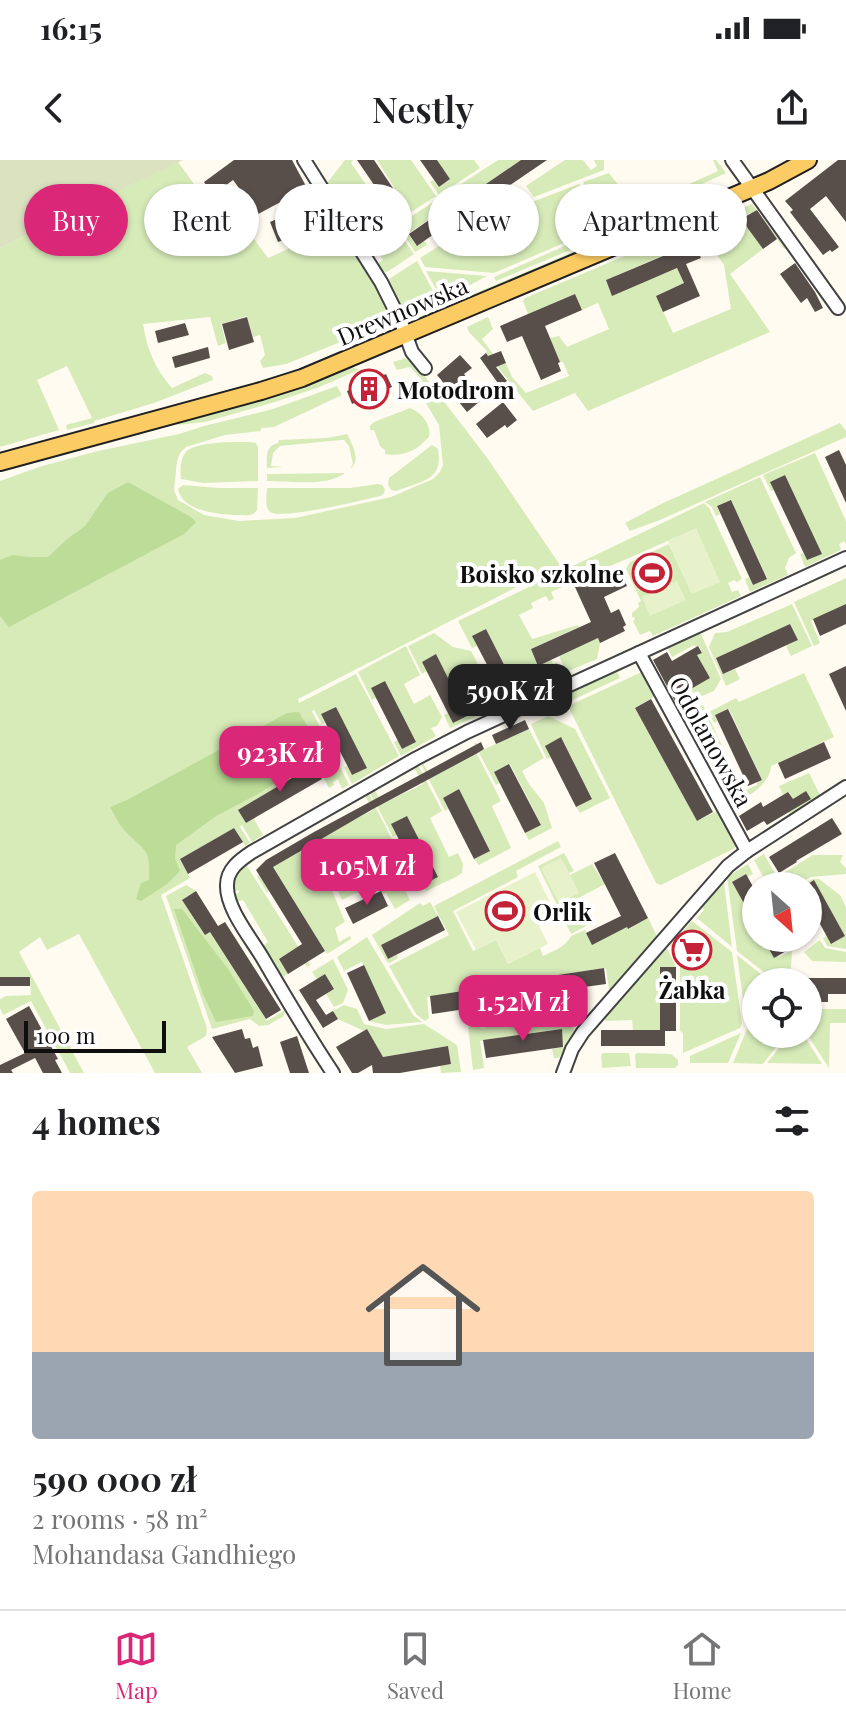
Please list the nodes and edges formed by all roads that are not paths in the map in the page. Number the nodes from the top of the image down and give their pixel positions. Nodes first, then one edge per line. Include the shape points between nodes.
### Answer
1 (304, 160) edge
2 (732, 160) edge
3 (808, 160) edge
4 (752, 188) junction
5 (838, 308) dead end
6 (405, 336) junction
7 (425, 368) dead end
8 (0, 462) edge
9 (846, 558) edge
10 (639, 653) junction
11 (846, 787) edge
12 (747, 851) junction
13 (333, 1073) edge
14 (563, 1073) edge

1 - 6 street via 381,282
2 - 4 street
3 - 4 main road, Drewnowska
4 - 5 street
4 - 6 main road, Drewnowska
6 - 7 street
6 - 8 main road, Drewnowska via 269,389
9 - 10 street
10 - 12 street, Odolanowska
10 - 13 street via 422,756 252,852 229,873 228,897 234,911
11 - 12 street
12 - 14 street via 587,1026

